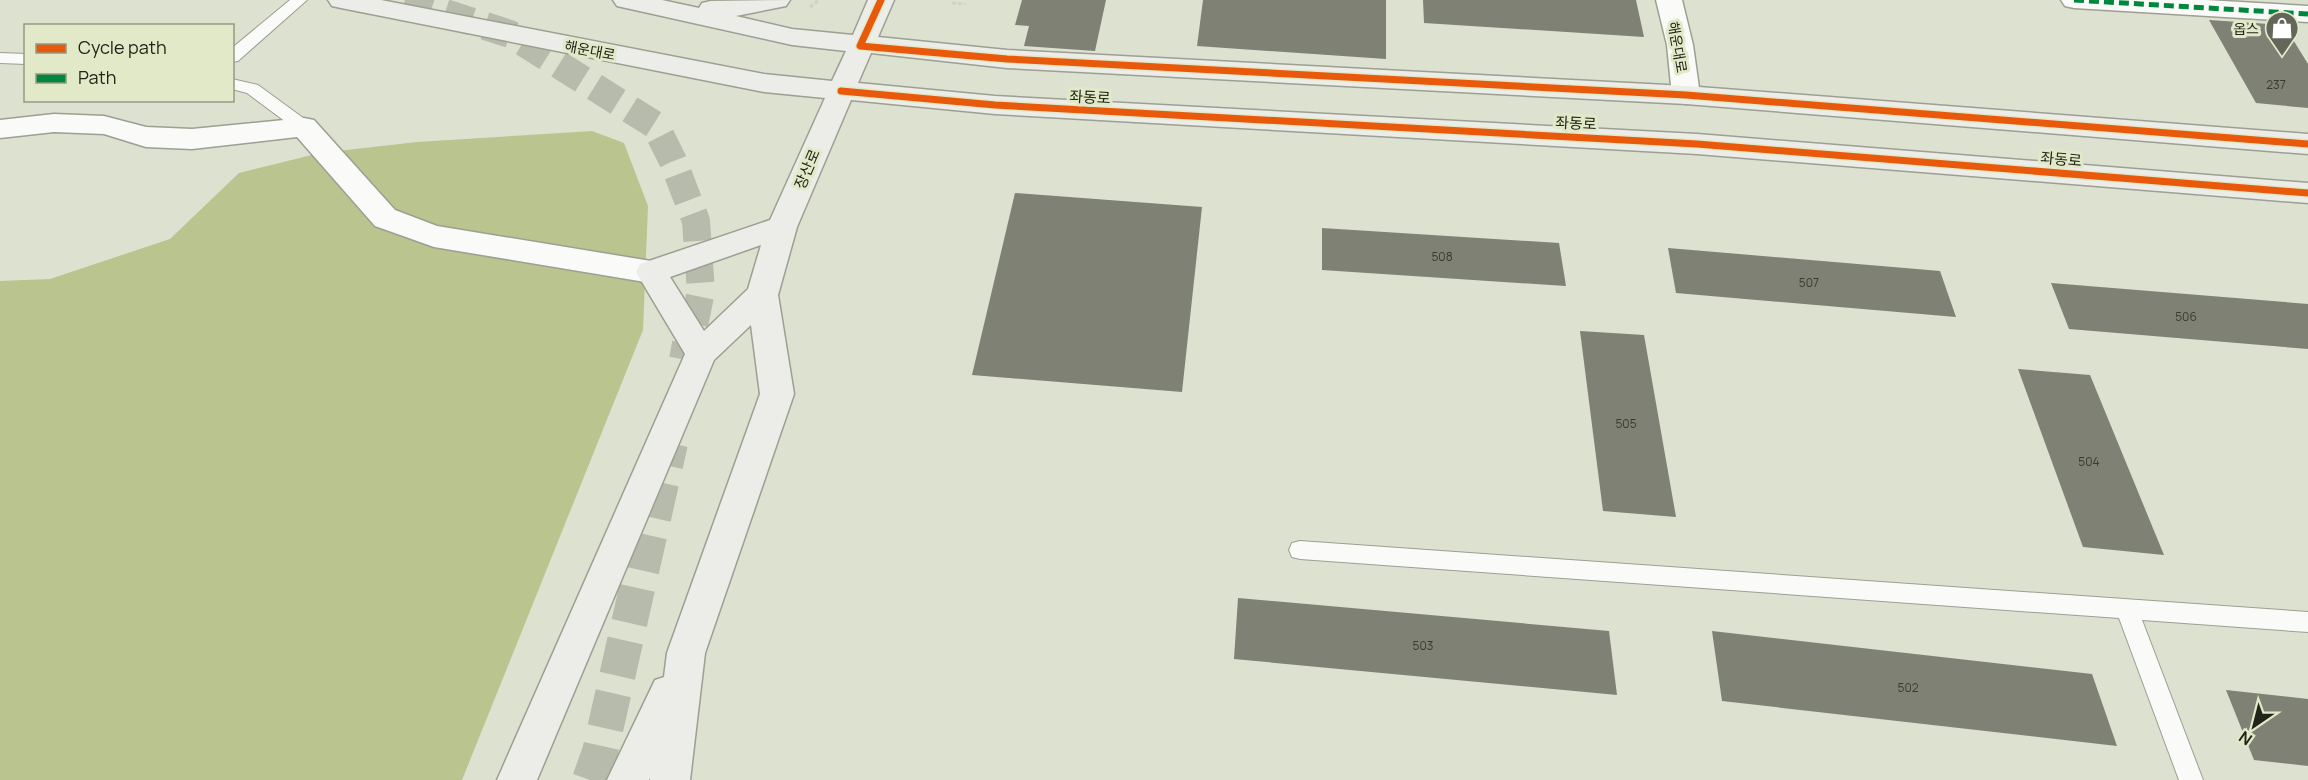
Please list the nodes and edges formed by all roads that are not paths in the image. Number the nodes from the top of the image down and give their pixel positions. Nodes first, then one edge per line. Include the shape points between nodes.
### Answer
1 (299, 0) edge
2 (341, 0) edge
3 (626, 0) edge
4 (777, 0) edge
5 (880, 0) edge
6 (1669, 0) edge
7 (2074, 0) edge
8 (2116, 1) edge
9 (660, 8) junction
10 (2308, 14) edge
11 (860, 46) junction
12 (234, 55) edge
13 (0, 58) edge
14 (24, 59) edge
15 (234, 84) edge
16 (841, 91) junction
17 (1686, 95) junction
18 (304, 127) junction
19 (0, 129) edge
20 (2308, 144) edge
21 (2308, 193) edge
22 (782, 227) junction
23 (651, 272) junction
24 (762, 295) junction
25 (701, 353) junction
26 (1300, 550) dead end
27 (2126, 607) junction
28 (2308, 622) edge
29 (686, 653) junction
30 (519, 778) edge
31 (627, 780) edge
32 (670, 780) edge
33 (2191, 780) edge

1 - 12 lane
2 - 16 main road, 해운대로 via 730,78
3 - 9 main road
4 - 9 main road via 733,9
5 - 11 main road
6 - 17 street, 해운대로
7 - 8 street
8 - 10 street
9 - 11 main road via 792,37
11 - 16 main road, 장산로
11 - 17 main road via 1019,60
13 - 14 lane
15 - 18 lane via 252,89
16 - 21 main road, 좌동로 via 1007,106 1697,144
16 - 22 main road, 장산로
17 - 20 main road
18 - 19 street via 192,139 146,137 104,125 54,123
18 - 23 street via 385,218 434,236
22 - 23 main road
22 - 24 main road, 장산로
23 - 25 main road
24 - 25 main road
24 - 29 main road via 777,394
25 - 30 main road
26 - 27 lane
27 - 28 lane
27 - 33 lane
29 - 31 main road via 652,734
29 - 32 main road

